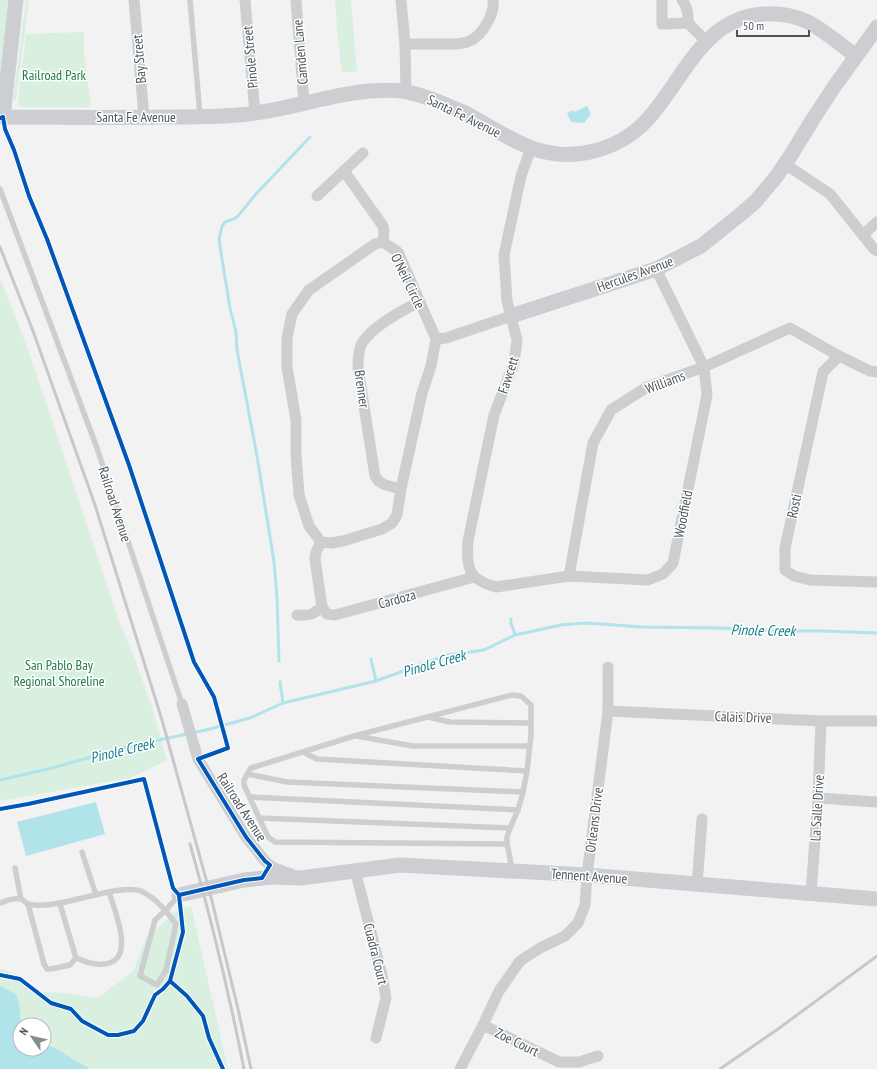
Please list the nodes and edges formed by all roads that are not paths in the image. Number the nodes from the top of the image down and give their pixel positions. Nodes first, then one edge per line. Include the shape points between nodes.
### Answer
1 (16, 0) edge
2 (134, 0) edge
3 (190, 0) edge
4 (244, 0) edge
5 (296, 0) edge
6 (401, 0) edge
7 (493, 0) edge
8 (662, 0) edge
9 (682, 0) edge
10 (688, 23) junction
11 (877, 28) edge
12 (706, 41) junction
13 (405, 44) junction
14 (856, 56) junction
15 (406, 92) junction
16 (304, 103) junction
17 (255, 113) junction
18 (144, 117) junction
19 (200, 117) junction
20 (1, 119) edge
21 (531, 148) junction
22 (363, 153) dead end
23 (785, 164) junction
24 (344, 171) junction
25 (0, 189) edge
26 (317, 196) dead end
27 (877, 222) edge
28 (863, 235) junction
29 (383, 242) junction
30 (877, 251) edge
31 (656, 269) junction
32 (419, 302) junction
33 (511, 316) junction
34 (436, 339) junction
35 (839, 356) junction
36 (704, 367) junction
37 (877, 372) edge
38 (401, 488) junction
39 (320, 542) junction
40 (568, 576) junction
41 (474, 577) junction
42 (877, 582) edge
43 (322, 607) junction
44 (297, 615) dead end
45 (608, 667) dead end
46 (182, 704) joint
47 (608, 712) junction
48 (427, 717) junction
49 (821, 721) junction
50 (877, 721) edge
51 (531, 723) junction
52 (354, 736) junction
53 (529, 746) junction
54 (303, 752) junction
55 (527, 772) junction
56 (247, 774) junction
57 (523, 792) junction
58 (250, 797) junction
59 (818, 798) junction
60 (877, 802) edge
61 (518, 810) junction
62 (259, 818) junction
63 (702, 819) dead end
64 (510, 828) junction
65 (507, 844) junction
66 (82, 852) dead end
67 (15, 868) dead end
68 (355, 870) junction
69 (512, 871) junction
70 (587, 875) junction
71 (301, 878) junction
72 (697, 884) junction
73 (109, 892) junction
74 (811, 894) junction
75 (96, 895) junction
76 (179, 895) joint
77 (21, 899) junction
78 (877, 899) edge
79 (0, 903) edge
80 (28, 904) junction
81 (60, 904) junction
82 (166, 910) junction
83 (76, 958) junction
84 (482, 1025) junction
85 (376, 1038) dead end
86 (598, 1056) dead end
87 (460, 1069) edge

1 - 20 street
2 - 18 street, Bay Street
3 - 19 lane
4 - 17 street, Pinole Street
5 - 16 street, Camden Lane
6 - 13 street
7 - 13 street via 494,8 486,26 467,42
8 - 10 street via 662,24
9 - 10 street via 688,12
10 - 12 street
11 - 14 street, Hercules Avenue
12 - 14 street, Santa Fe Avenue via 720,29 739,19 759,14 780,14 810,23
12 - 21 street, Santa Fe Avenue via 647,120 622,139 604,148 573,154 556,154
13 - 15 street
14 - 23 street, Hercules Avenue
15 - 16 street, Santa Fe Avenue via 354,92
15 - 21 street, Santa Fe Avenue via 462,112
16 - 17 street, Santa Fe Avenue
17 - 19 street, Santa Fe Avenue
18 - 19 street, Santa Fe Avenue
18 - 20 street, Santa Fe Avenue
21 - 33 street, Fawcett via 521,176 504,255 507,301
22 - 24 street
23 - 28 street via 830,194
23 - 31 street, Hercules Avenue via 755,202 741,214 701,246
24 - 26 street
24 - 29 street via 383,226
25 - 46 lane, Railroad Avenue via 97,448
27 - 28 street
28 - 30 street
29 - 32 street, O'Neil Circle via 398,252
29 - 39 street, O'Neil Circle via 375,244 309,290 290,320 287,367 296,420 299,495 309,526
31 - 33 street, Hercules Avenue
31 - 36 street, Woodfield
32 - 34 street, O'Neil Circle
32 - 38 street, Brenner via 399,312 373,331 361,344 358,356 375,476 382,484
33 - 34 street, Hercules Avenue
33 - 41 street, Fawcett via 517,340 514,363 494,415 468,541 467,559
34 - 38 street
35 - 36 street, Williams via 790,328
35 - 37 street, Williams
35 - 42 street, Rosti via 823,372 785,548 785,570 794,576 810,580
36 - 40 street, Williams via 647,387 611,410 593,443
36 - 40 street, Woodfield via 707,395 673,563 663,574 648,580
38 - 39 street via 397,514 392,523 382,529 343,541
39 - 43 street via 315,560
40 - 41 street, Woodfield via 496,587 484,585
41 - 43 street, Cardoza via 335,615 327,614
43 - 44 street via 314,614
45 - 47 street, Orleans Drive
46 - 71 street, Railroad Avenue via 198,759 246,837 274,868
47 - 49 street, Calais Drive
47 - 70 street, Orleans Drive
48 - 51 lane via 450,722
48 - 51 lane via 512,695 522,696 531,705
48 - 52 lane
49 - 50 street, Calais Drive
49 - 59 street, La Salle Drive
51 - 53 lane
52 - 53 lane via 413,746
52 - 54 lane
53 - 55 lane
54 - 55 lane via 317,759
54 - 56 lane via 251,768
55 - 57 lane
56 - 57 lane via 287,782
56 - 58 lane via 244,785
57 - 61 lane
58 - 61 lane
58 - 62 lane
59 - 60 street
59 - 74 street, La Salle Drive
61 - 64 lane
62 - 64 lane
62 - 65 lane via 268,838 275,842
63 - 72 street
64 - 65 lane
65 - 69 lane
66 - 75 lane
67 - 77 lane
68 - 69 street, Tennent Avenue via 400,864
68 - 71 street, Tennent Avenue
68 - 85 street, Cuadra Court via 386,998
69 - 70 street, Tennent Avenue
70 - 72 street, Tennent Avenue
70 - 84 street, Orleans Drive via 585,905 578,923 565,936 520,961 499,991
71 - 76 street, Tennent Avenue via 272,877 244,880
72 - 74 street, Tennent Avenue
73 - 75 lane
73 - 82 lane via 127,889 139,891
73 - 83 lane via 122,934 121,952 114,961 107,964 96,964
74 - 78 street, Tennent Avenue
75 - 81 lane
76 - 82 lane
77 - 79 lane
77 - 80 lane
80 - 81 lane
80 - 83 lane via 44,964 48,969 70,966
81 - 83 lane
82 - 82 lane via 155,920 140,976 157,985 166,970 176,924
84 - 86 street, Zoe Court via 558,1062 579,1062
84 - 87 street, Orleans Drive

